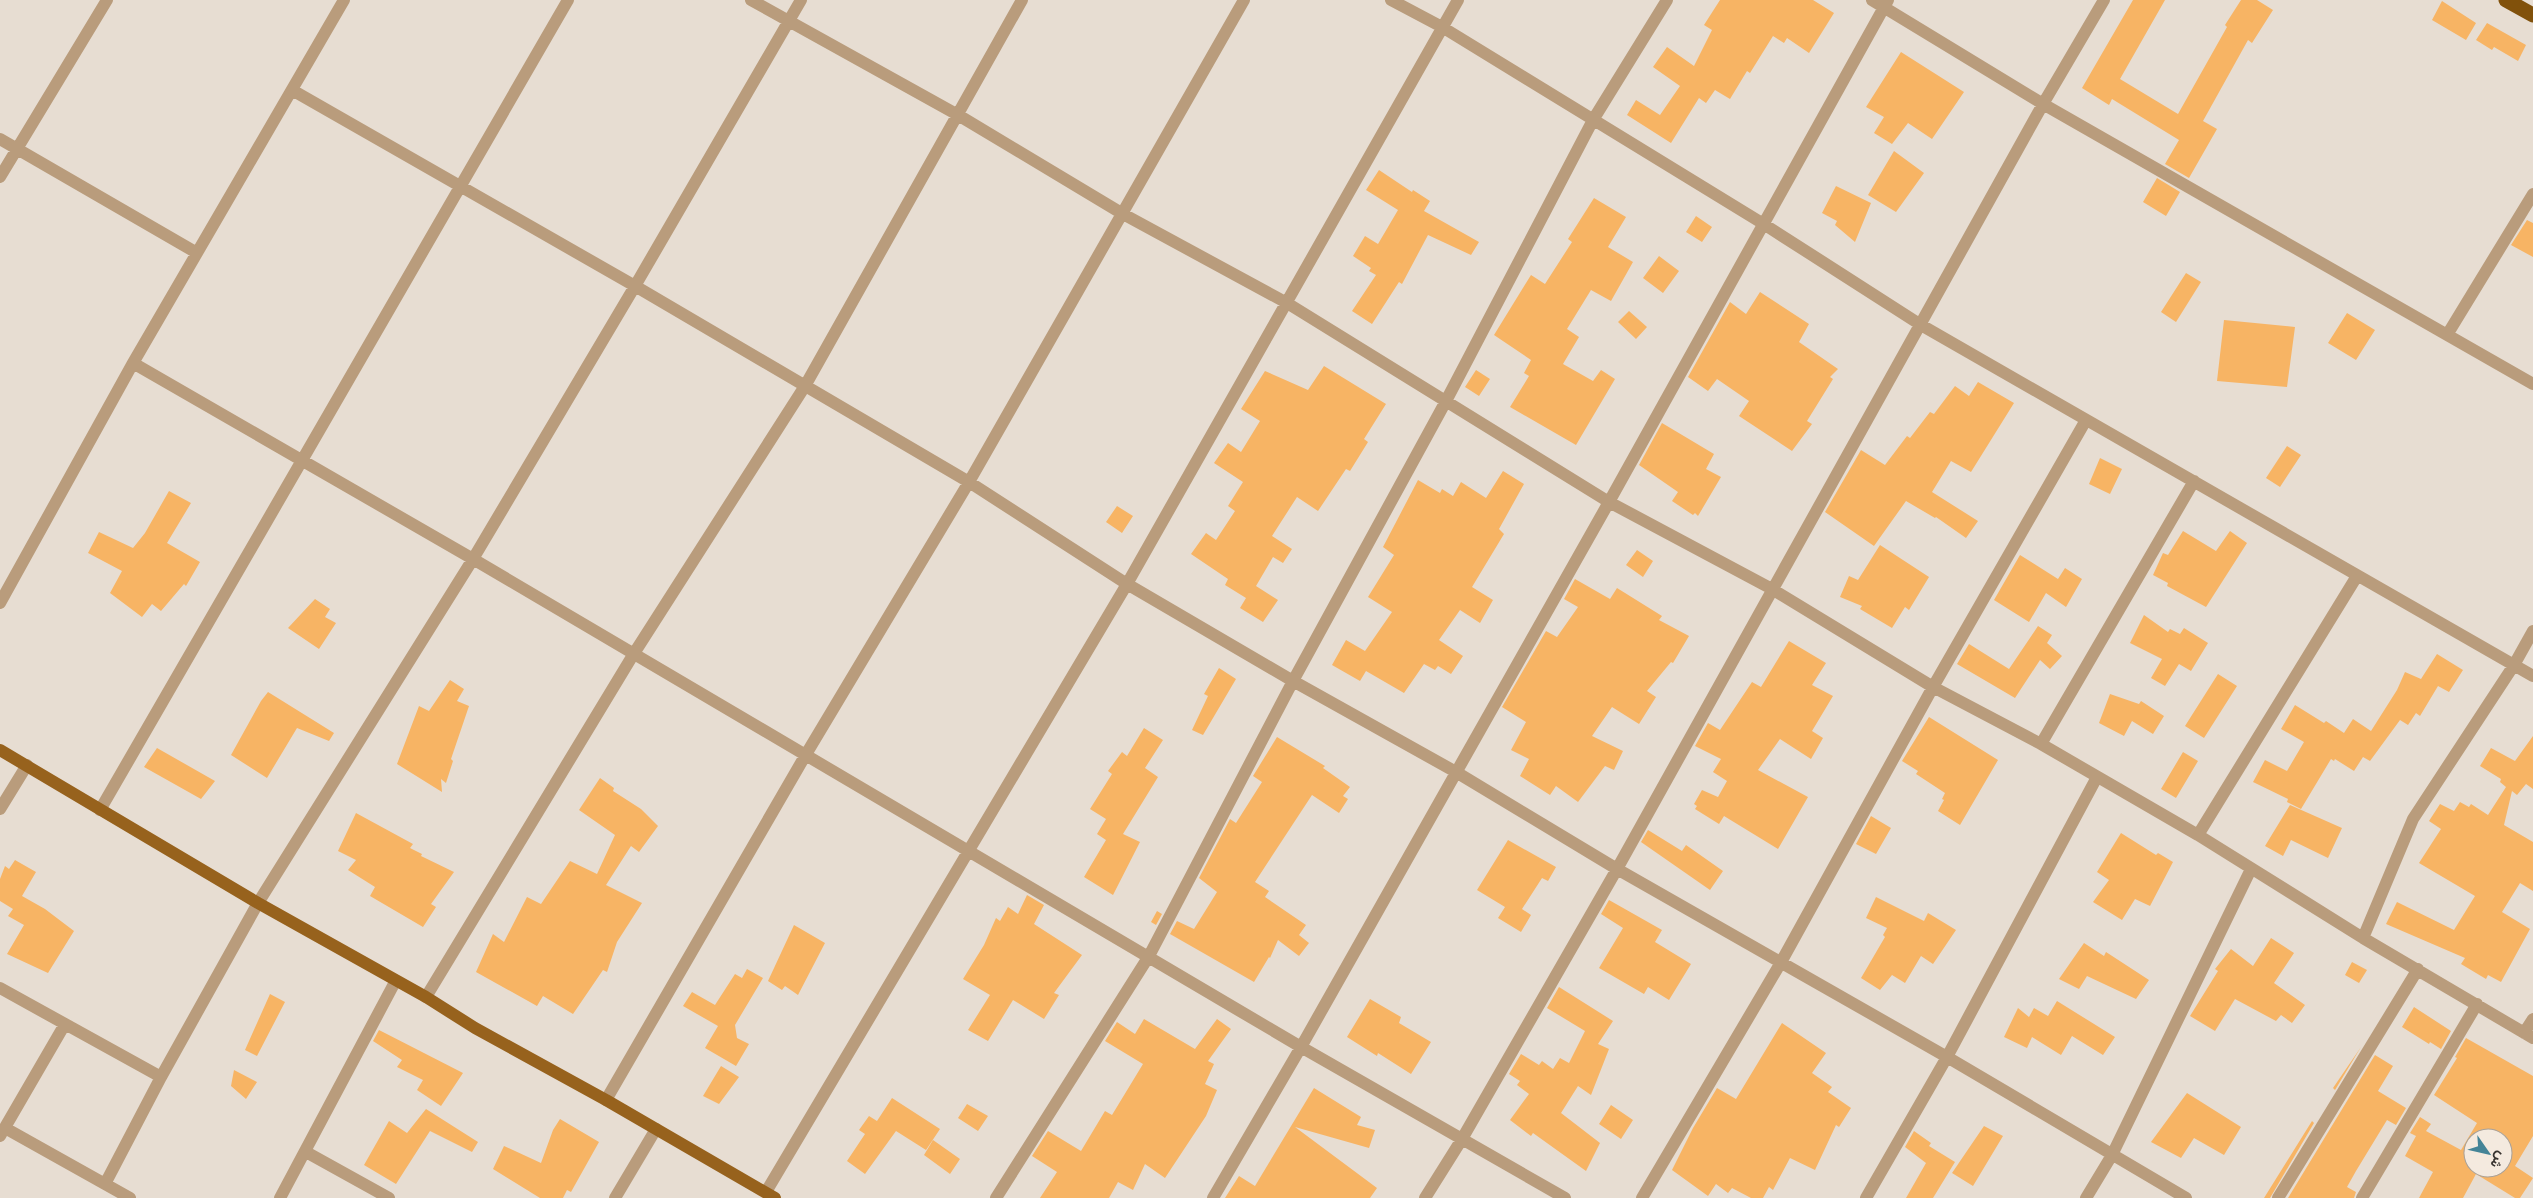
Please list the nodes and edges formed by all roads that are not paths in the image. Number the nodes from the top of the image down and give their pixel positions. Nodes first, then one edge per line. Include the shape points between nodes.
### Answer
1 (107, 0) edge
2 (344, 0) edge
3 (568, 0) edge
4 (751, 0) edge
5 (801, 0) edge
6 (1022, 0) edge
7 (1244, 0) edge
8 (1391, 0) edge
9 (1458, 0) edge
10 (1667, 0) edge
11 (1872, 0) edge
12 (2104, 0) edge
13 (2506, 0) edge
14 (1886, 3) edge
15 (2533, 15) edge
16 (789, 22) junction
17 (1442, 27) junction
18 (292, 90) junction
19 (2044, 104) junction
20 (958, 115) junction
21 (1593, 120) junction
22 (0, 139) edge
23 (16, 149) junction
24 (0, 177) edge
25 (460, 186) junction
26 (2533, 194) edge
27 (1123, 214) junction
28 (1762, 224) junction
29 (197, 253) junction
30 (635, 286) junction
31 (1287, 303) junction
32 (1921, 325) junction
33 (2447, 335) junction
34 (133, 363) junction
35 (2533, 384) edge
36 (805, 386) junction
37 (1446, 402) junction
38 (2086, 420) junction
39 (302, 462) junction
40 (2194, 481) junction
41 (969, 482) junction
42 (1609, 502) junction
43 (473, 559) junction
44 (2357, 576) junction
45 (1127, 584) junction
46 (1772, 589) junction
47 (0, 603) edge
48 (2533, 631) edge
49 (633, 655) junction
50 (2514, 665) junction
51 (2533, 676) edge
52 (1293, 681) junction
53 (1933, 687) junction
54 (2041, 744) junction
55 (0, 750) edge
56 (805, 756) junction
57 (27, 765) junction
58 (1456, 772) junction
59 (2097, 777) junction
60 (0, 810) edge
61 (100, 810) junction
62 (2198, 836) junction
63 (968, 851) junction
64 (1617, 869) junction
65 (2251, 869) junction
66 (258, 903) junction
67 (2363, 938) junction
68 (1149, 956) junction
69 (1780, 964) junction
70 (2418, 969) junction
71 (395, 982) junction
72 (0, 988) edge
73 (426, 997) junction
74 (2477, 1004) junction
75 (2533, 1019) edge
76 (65, 1024) junction
77 (2529, 1036) edge
78 (1301, 1047) junction
79 (1947, 1057) junction
80 (161, 1077) junction
81 (606, 1100) junction
82 (656, 1129) junction
83 (2, 1132) edge
84 (1462, 1139) junction
85 (306, 1152) junction
86 (2112, 1155) junction
87 (106, 1184) junction
88 (770, 1195) edge
89 (130, 1198) edge
90 (280, 1198) edge
91 (389, 1198) edge
92 (615, 1198) edge
93 (996, 1198) edge
94 (1213, 1198) edge
95 (1425, 1198) edge
96 (1564, 1198) edge
97 (1642, 1198) edge
98 (1866, 1198) edge
99 (2086, 1198) edge
100 (2186, 1198) edge
101 (2278, 1198) edge
102 (2362, 1198) edge

1 - 23 street
2 - 18 street
3 - 25 street
4 - 16 street
5 - 16 street
6 - 20 street
7 - 27 street
8 - 17 street
9 - 17 street
10 - 21 street
11 - 14 street
12 - 19 street
13 - 15 highway
14 - 19 street
14 - 28 street
16 - 20 street
16 - 30 street
17 - 21 street
17 - 31 street
18 - 25 street
18 - 29 street
19 - 32 street
19 - 33 street
20 - 27 street
20 - 36 street
21 - 28 street
21 - 37 street
22 - 23 street
23 - 24 street
23 - 29 street
25 - 30 street
25 - 39 street
26 - 33 street
27 - 31 street
27 - 41 street
28 - 32 street
28 - 42 street
29 - 34 street
30 - 36 street
30 - 43 street
31 - 37 street
31 - 45 street
32 - 38 street
32 - 46 street
33 - 35 street
34 - 39 street
34 - 47 street
36 - 41 street
36 - 49 street
37 - 42 street
37 - 52 street
38 - 40 street
38 - 53 street
39 - 43 street
39 - 61 street
40 - 44 street
40 - 54 street
41 - 45 street
41 - 56 street
42 - 46 street
42 - 58 street
43 - 49 street
43 - 66 street
44 - 50 street
44 - 62 street
45 - 52 street
45 - 63 street
46 - 53 street
46 - 64 street
48 - 50 street
49 - 56 street
49 - 73 street
50 - 51 street
50 - 67 street via 2413,819
52 - 58 street
52 - 68 street
53 - 54 street
53 - 69 street
54 - 59 street
55 - 57 main road
56 - 63 street
56 - 81 street
57 - 60 street
57 - 61 main road
58 - 64 street
58 - 78 street
59 - 62 street
59 - 79 street
61 - 66 main road
62 - 65 street
63 - 68 street
63 - 88 street
64 - 69 street
64 - 84 street
65 - 67 street
65 - 86 street
66 - 71 main road
66 - 80 street
67 - 70 street
68 - 78 street
68 - 93 street
69 - 79 street
69 - 97 street
70 - 74 street
70 - 101 street
71 - 73 main road
71 - 85 street
72 - 76 street
73 - 81 main road via 475,1028
74 - 77 street
74 - 102 street
75 - 77 street
76 - 80 street
76 - 83 street
78 - 84 street
78 - 94 street
79 - 86 street
79 - 98 street
80 - 87 street
81 - 82 main road
82 - 88 main road
82 - 92 street
83 - 87 street
84 - 95 street
84 - 96 street
85 - 90 street
85 - 91 street
86 - 99 street
86 - 100 street
87 - 89 street

